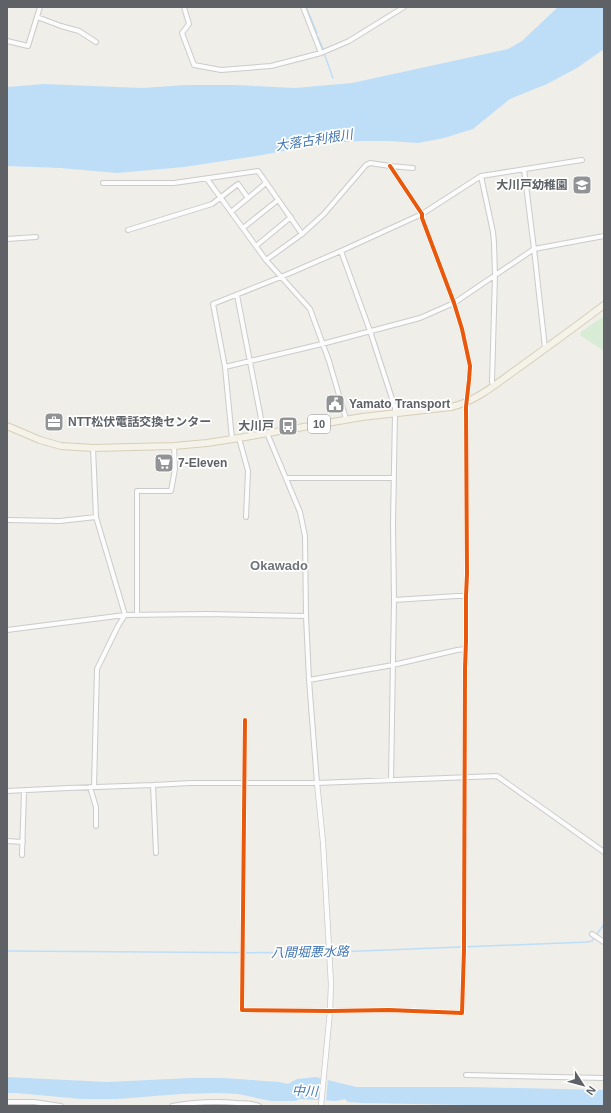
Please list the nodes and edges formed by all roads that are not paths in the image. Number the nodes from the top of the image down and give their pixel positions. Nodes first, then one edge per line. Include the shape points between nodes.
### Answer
1 (40, 7) edge
2 (184, 7) edge
3 (303, 7) edge
4 (404, 7) edge
5 (37, 17) junction
6 (7, 41) edge
7 (96, 42) dead end
8 (321, 53) junction
9 (582, 160) dead end
10 (390, 166) junction
11 (413, 168) dead end
12 (524, 169) junction
13 (481, 176) junction
14 (207, 179) junction
15 (103, 183) dead end
16 (266, 183) junction
17 (221, 198) junction
18 (248, 198) junction
19 (278, 200) junction
20 (231, 212) junction
21 (422, 214) junction
22 (291, 217) junction
23 (243, 228) junction
24 (128, 230) dead end
25 (302, 234) junction
26 (604, 236) edge
27 (36, 237) dead end
28 (7, 239) edge
29 (256, 246) junction
30 (534, 249) junction
31 (341, 251) junction
32 (266, 260) junction
33 (495, 275) junction
34 (281, 277) junction
35 (237, 295) junction
36 (454, 303) junction
37 (604, 305) edge
38 (370, 331) junction
39 (322, 344) junction
40 (545, 348) junction
41 (250, 361) junction
42 (225, 367) junction
43 (494, 386) junction
44 (467, 402) junction
45 (395, 413) junction
46 (346, 419) junction
47 (7, 426) edge
48 (266, 433) junction
49 (239, 438) junction
50 (232, 439) junction
51 (174, 446) junction
52 (93, 448) junction
53 (286, 478) junction
54 (394, 478) junction
55 (96, 516) junction
56 (246, 518) dead end
57 (7, 520) edge
58 (466, 596) junction
59 (394, 600) junction
60 (125, 615) junction
61 (137, 615) junction
62 (306, 616) junction
63 (7, 630) edge
64 (465, 649) junction
65 (394, 665) junction
66 (309, 680) junction
67 (245, 720) dead end
68 (464, 778) junction
69 (391, 780) junction
70 (244, 783) junction
71 (317, 783) junction
72 (153, 785) junction
73 (92, 787) junction
74 (7, 791) edge
75 (24, 791) junction
76 (96, 826) dead end
77 (7, 841) edge
78 (23, 842) junction
79 (604, 852) edge
80 (156, 853) dead end
81 (22, 855) dead end
82 (592, 934) dead end
83 (604, 942) edge
84 (330, 1011) junction
85 (466, 1075) dead end
86 (604, 1078) edge
87 (7, 1102) edge
88 (196, 1102) junction
89 (61, 1106) edge
90 (172, 1106) edge
91 (201, 1106) edge
92 (259, 1106) edge
93 (321, 1106) edge

1 - 5 street
2 - 8 street via 189,24 182,33 194,65 221,70 271,66
3 - 8 street
4 - 8 street via 349,41
5 - 6 street via 28,46
5 - 7 street via 79,31
9 - 12 street
10 - 11 street
10 - 21 street
10 - 25 street via 370,163 366,165 324,214
12 - 13 street
12 - 30 street
13 - 21 street
13 - 33 street via 493,232
14 - 15 street via 174,183
14 - 16 street via 258,171
14 - 17 street
16 - 18 street
16 - 19 street
17 - 18 street via 238,184
17 - 20 street
17 - 24 street via 212,204
18 - 20 street
19 - 22 street
19 - 23 street
20 - 23 street
21 - 31 street
21 - 36 street
22 - 25 street
22 - 29 street
23 - 29 street
25 - 32 street
26 - 30 street
27 - 28 street
29 - 32 street
30 - 33 street
30 - 40 street
31 - 34 street
31 - 38 street
32 - 34 street
33 - 36 street
33 - 43 street via 492,382
34 - 35 street
34 - 39 street via 310,309
35 - 41 street
35 - 42 street via 214,304
36 - 38 street via 420,318
36 - 44 street via 470,366
37 - 40 main road, 10
38 - 39 street
38 - 45 street
39 - 41 street
39 - 46 street
40 - 43 main road, 10
41 - 42 street
41 - 48 street
42 - 50 street
43 - 44 main road, 10
44 - 45 main road, 10 via 456,406
44 - 58 street
45 - 46 main road, 10
45 - 54 street
46 - 48 main road, 10
47 - 52 main road, 10 via 49,443
48 - 49 main road, 10
48 - 53 street
49 - 50 main road, 10
49 - 56 street via 248,471
50 - 51 main road, 10
51 - 52 main road, 10
51 - 61 street via 175,468 171,491 137,491
52 - 55 street
53 - 54 street
53 - 62 street via 300,512 305,534
54 - 59 street
55 - 57 street via 60,521
55 - 60 street
58 - 59 street
58 - 64 street
59 - 65 street
60 - 61 street
60 - 63 street
60 - 73 street via 97,669
61 - 62 street
62 - 66 street
64 - 65 street
64 - 68 street
65 - 66 street
65 - 69 street
66 - 71 street
67 - 70 street
68 - 69 street
68 - 79 street via 497,776
68 - 84 street via 462,1013
69 - 71 street
70 - 71 street
70 - 72 street
70 - 84 street via 242,1010
71 - 84 street via 330,949
72 - 73 street
72 - 80 street
73 - 75 street
73 - 76 street
74 - 75 street
75 - 78 street
77 - 78 street
78 - 81 street
82 - 83 street
84 - 93 street
85 - 86 street
87 - 89 street
88 - 90 street
88 - 91 street
88 - 92 street via 249,1103

